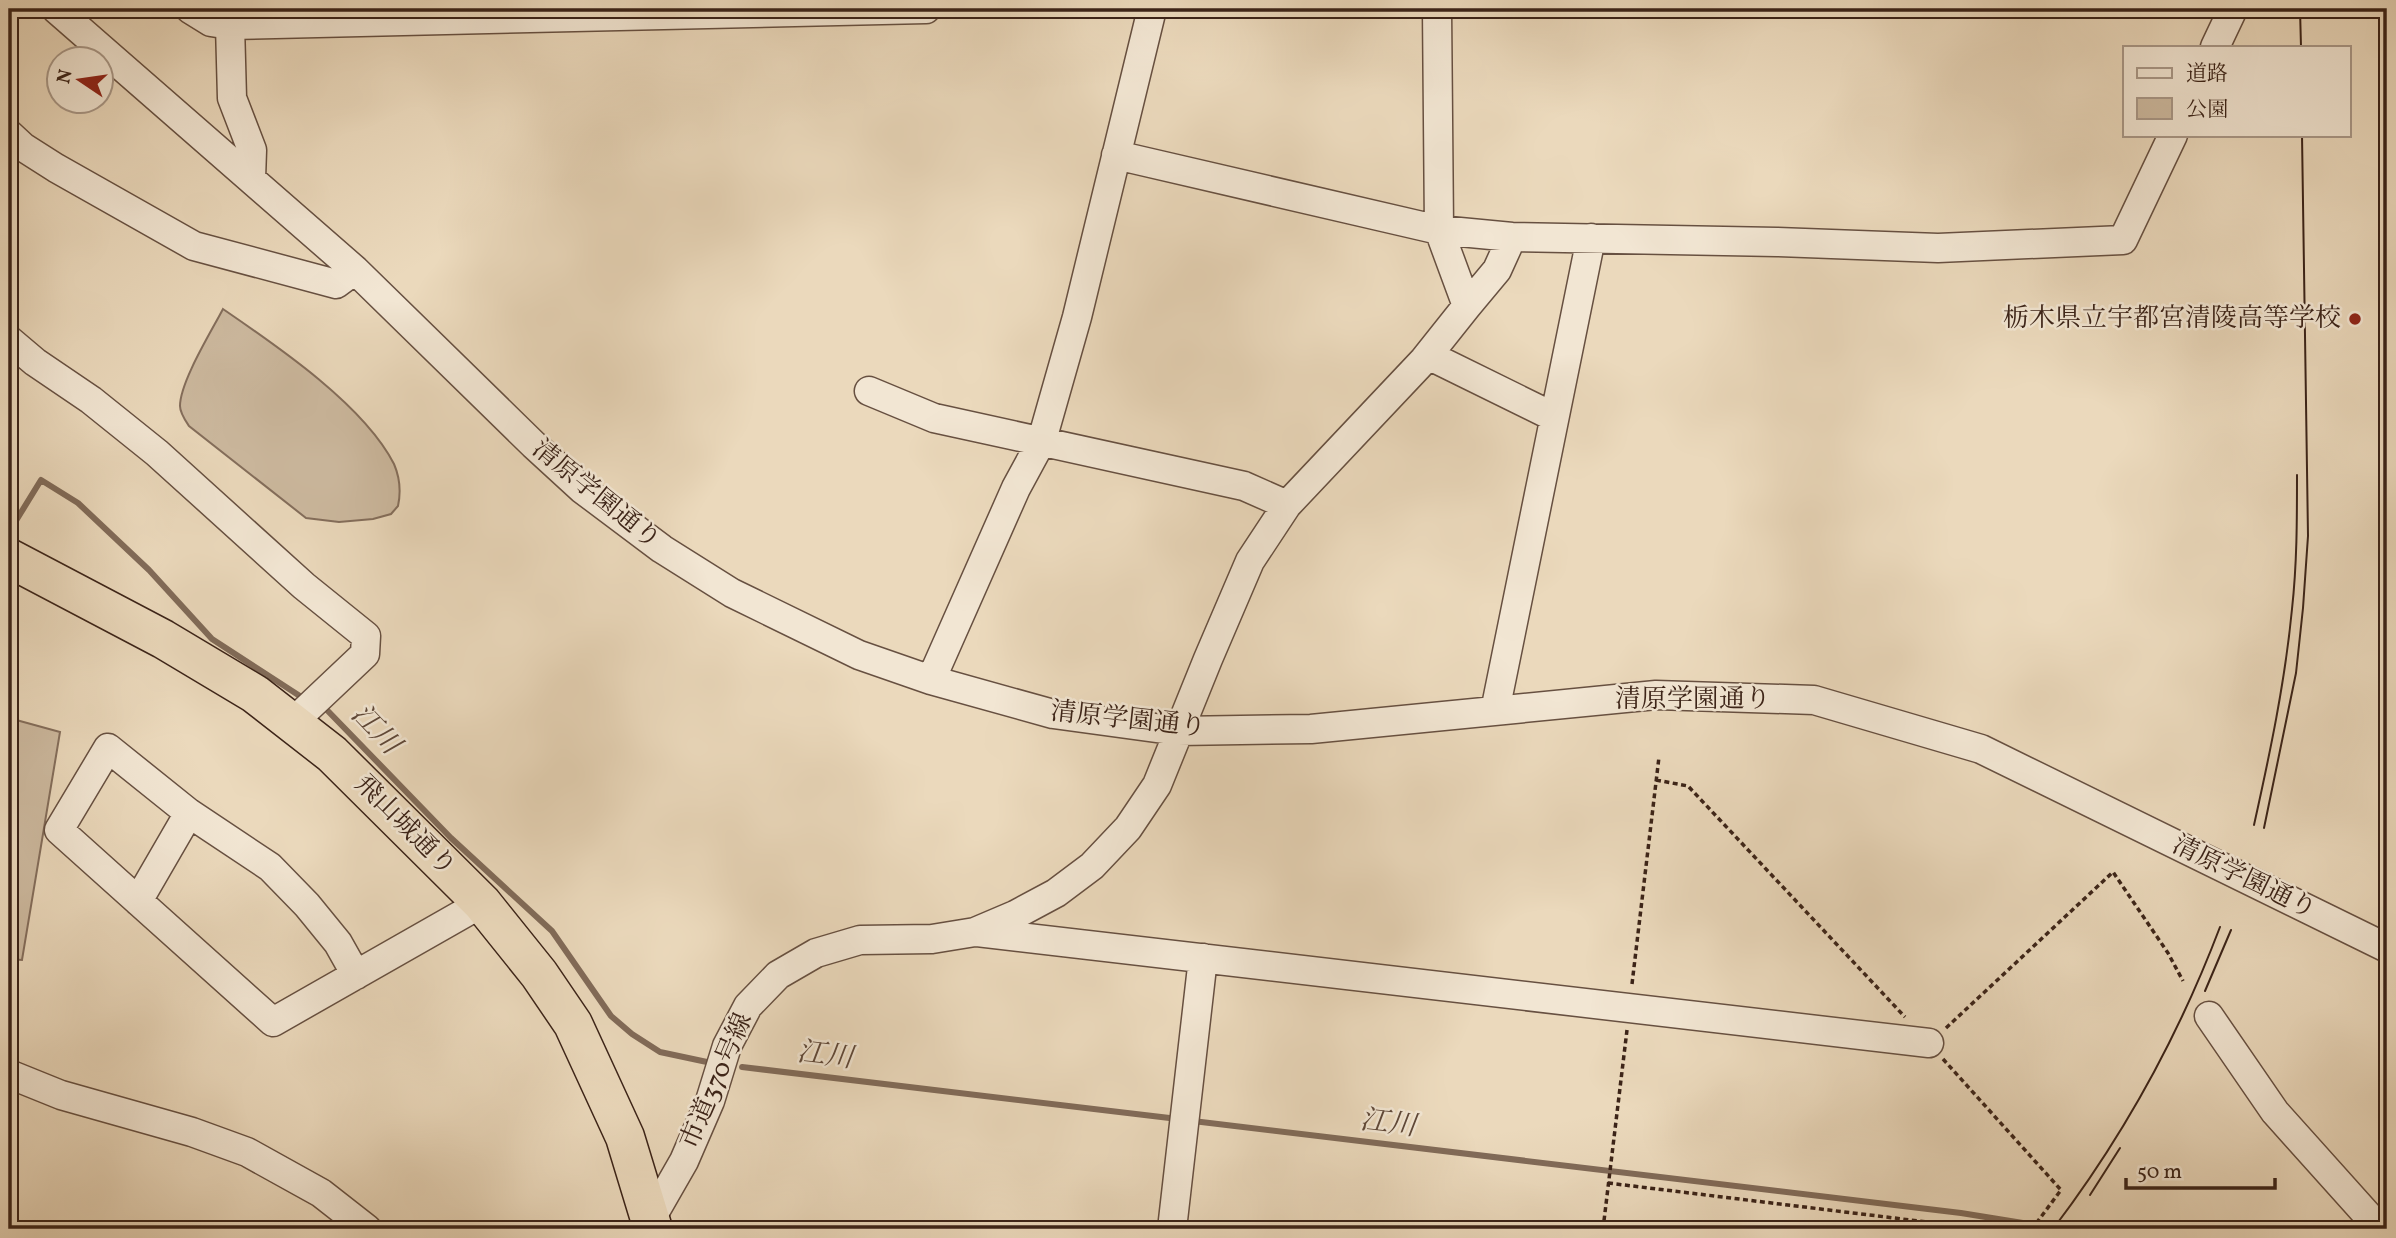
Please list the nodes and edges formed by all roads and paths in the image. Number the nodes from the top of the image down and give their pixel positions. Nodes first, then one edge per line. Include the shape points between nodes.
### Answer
1 (57, 9) edge
2 (190, 9) edge
3 (926, 9) edge
4 (1152, 9) edge
5 (1437, 9) edge
6 (1926, 9) edge
7 (2233, 9) edge
8 (1882, 11) dead end
9 (230, 25) junction
10 (2215, 46) edge
11 (9, 134) edge
12 (2173, 136) edge
13 (1116, 155) junction
14 (251, 179) junction
15 (1439, 230) junction
16 (1512, 237) junction
17 (1591, 238) junction
18 (355, 270) junction
19 (1467, 306) junction
20 (9, 341) edge
21 (1428, 355) junction
22 (869, 391) dead end
23 (1554, 417) junction
24 (1042, 440) junction
25 (1287, 505) junction
26 (9, 558) edge
27 (931, 680) junction
28 (1495, 711) junction
29 (292, 723) junction
30 (1178, 731) junction
31 (1656, 780) dead end
32 (189, 813) junction
33 (138, 901) junction
34 (482, 903) junction
35 (975, 932) junction
36 (2387, 948) edge
37 (1203, 958) junction
38 (356, 975) junction
39 (2183, 981) dead end
40 (2209, 1016) dead end
41 (1929, 1043) junction
42 (9, 1074) edge
43 (1608, 1183) dead end
44 (649, 1227) edge
45 (367, 1229) edge
46 (1172, 1229) edge
47 (1984, 1229) edge
48 (2032, 1229) edge
49 (2380, 1229) edge

1 - 14 street, 清原学園通り
2 - 9 street via 211,22
3 - 9 street
4 - 13 street
5 - 15 street
6 - 8 path
7 - 10 street
9 - 14 street via 232,98 252,150
11 - 18 street via 56,168 194,246 336,284
12 - 17 street via 2123,240 1938,248
13 - 15 street
13 - 24 street
14 - 18 street, 清原学園通り
15 - 16 street
15 - 19 street
16 - 17 street
16 - 19 street, 市道370号線 via 1497,270
17 - 23 street
18 - 27 street, 清原学園通り via 582,489 662,550 795,625
19 - 21 street, 市道370号線
20 - 29 street via 158,453 366,636 365,654
21 - 23 street
21 - 25 street, 市道370号線
22 - 24 street via 934,418
23 - 28 street
24 - 25 street via 1244,486
24 - 27 street
25 - 30 street, 市道370号線 via 1250,561
26 - 29 highway, 飛山城通り via 211,667
27 - 30 street, 清原学園通り via 1053,714
28 - 30 street, 清原学園通り via 1311,730
28 - 36 street, 清原学園通り via 1656,695 1814,700 1981,749
29 - 34 highway, 飛山城通り via 341,763
30 - 35 street, 市道370号線 via 1157,785 1128,828 1092,866 1056,893
31 - 41 path via 1688,786
32 - 33 street
32 - 33 street via 108,748 59,830
32 - 38 street via 270,867 338,943
33 - 38 street via 273,1022
34 - 38 street
34 - 44 highway, 飛山城通り via 573,1024 625,1137
35 - 37 street
35 - 44 street, 市道370号線 via 932,939 860,940 816,953 778,975 747,1006 684,1161
37 - 41 street
37 - 46 street
39 - 41 path via 2113,872
40 - 49 street via 2276,1112
41 - 48 path via 2061,1191
42 - 45 street via 61,1096 192,1132 247,1153 321,1193
43 - 47 path

